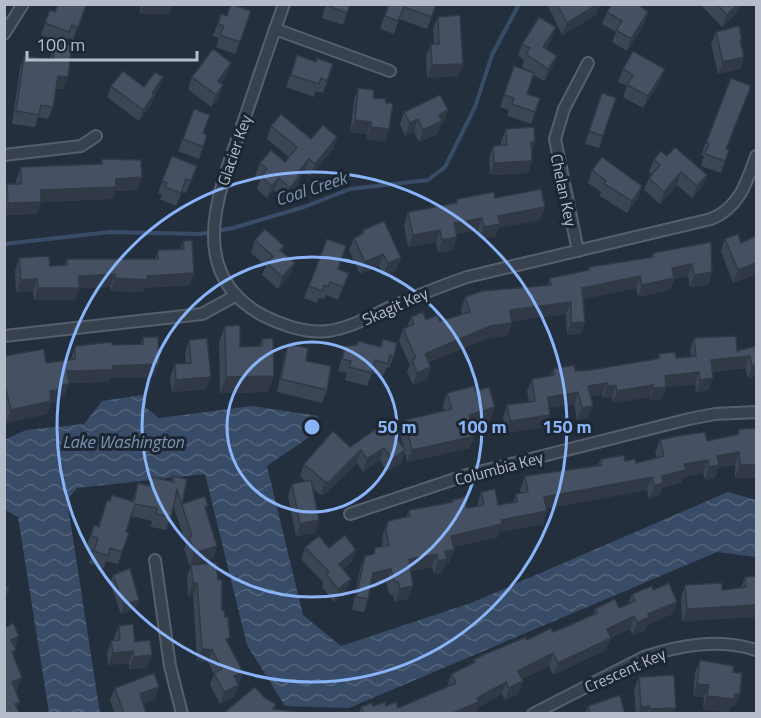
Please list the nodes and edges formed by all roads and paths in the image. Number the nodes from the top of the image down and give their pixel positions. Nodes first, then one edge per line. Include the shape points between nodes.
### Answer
1 (23, 4) edge
2 (284, 4) edge
3 (275, 29) junction
4 (4, 34) edge
5 (588, 63) dead end
6 (390, 71) dead end
7 (96, 136) dead end
8 (4, 155) edge
9 (756, 156) edge
10 (578, 250) junction
11 (235, 296) junction
12 (4, 336) edge
13 (756, 412) edge
14 (350, 514) dead end
15 (155, 560) dead end
16 (756, 650) edge
17 (182, 714) edge
18 (533, 714) edge

1 - 4 street
2 - 3 street, Glacier Key
3 - 6 street
3 - 11 street, Glacier Key via 215,204 214,241 219,266
5 - 10 street, Chelan Key via 564,109 555,139
7 - 8 street via 81,146
9 - 10 street, Skagit Key via 740,196 721,215
10 - 11 street, Skagit Key via 467,276 348,327 326,331 293,328 274,321
11 - 12 street via 202,314
13 - 14 street, Columbia Key via 689,419 467,475
15 - 17 street via 170,666
16 - 18 street, Crescent Key via 703,644 662,651

